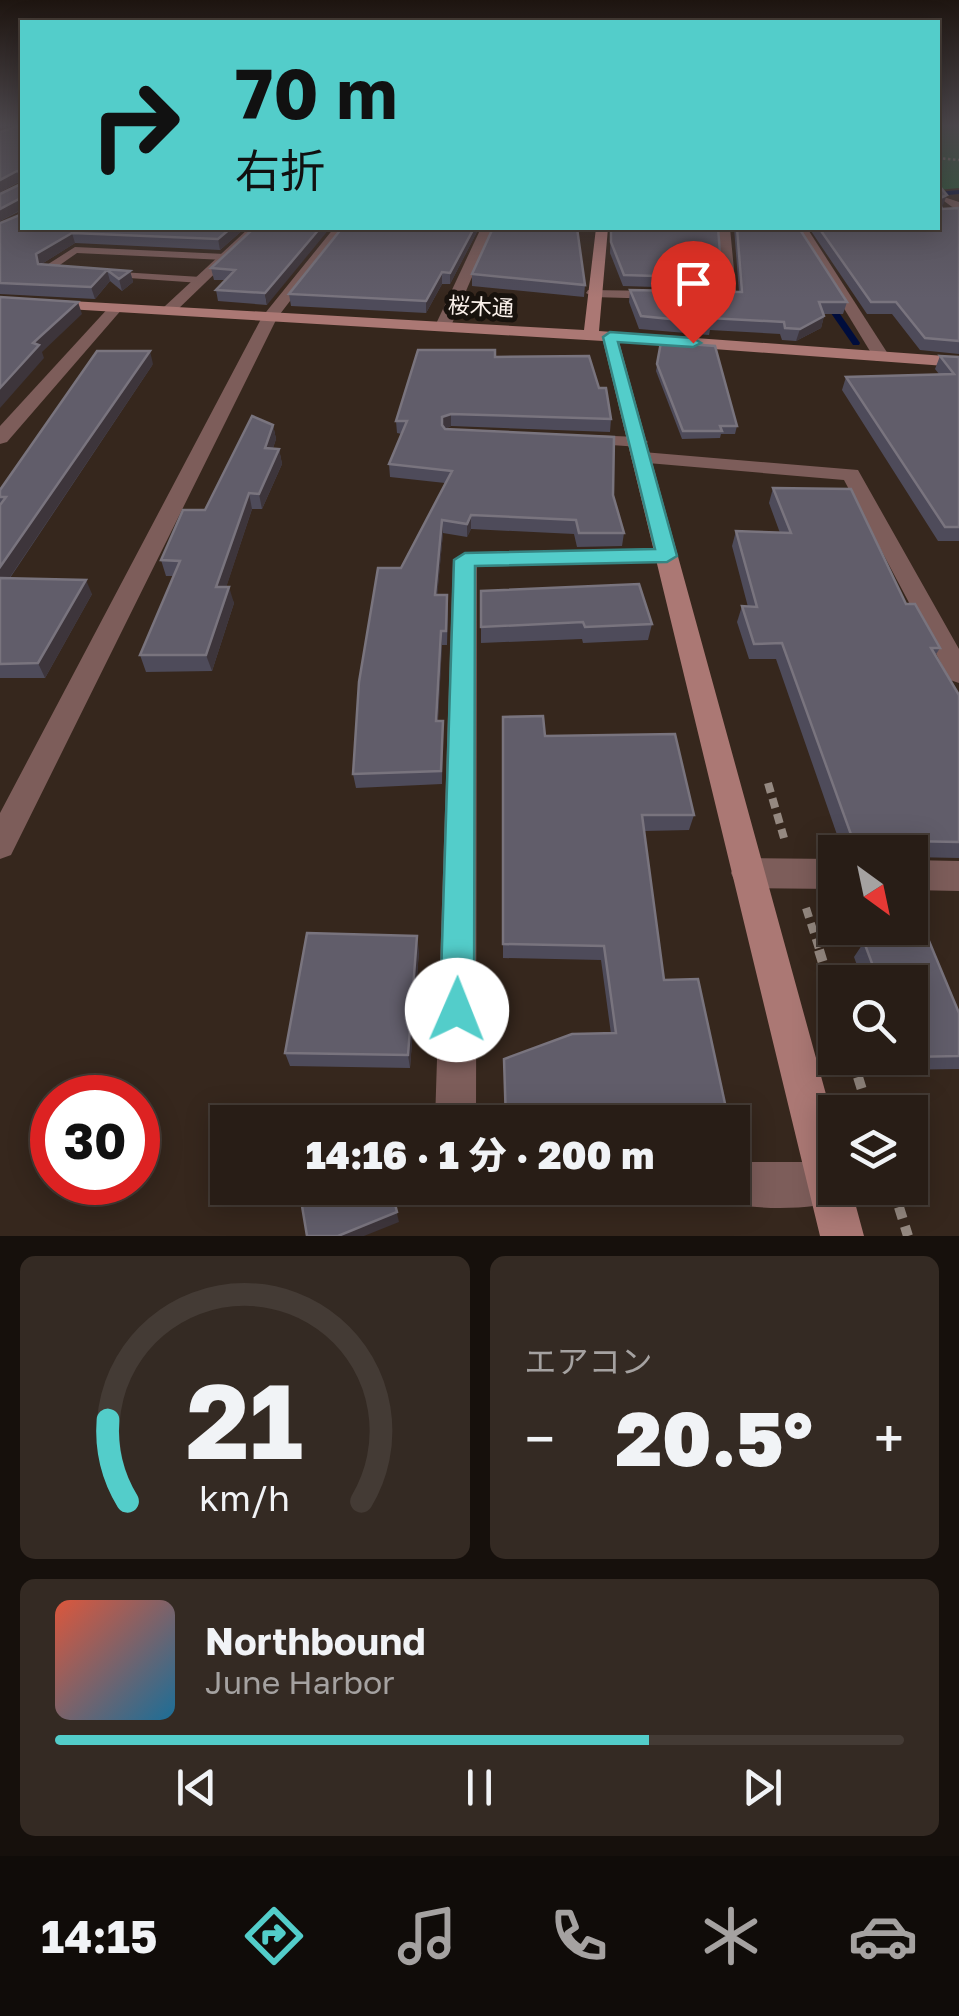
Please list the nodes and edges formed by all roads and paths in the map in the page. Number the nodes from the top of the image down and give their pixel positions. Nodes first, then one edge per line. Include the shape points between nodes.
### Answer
1 (254, 230) edge
2 (338, 230) edge
3 (486, 230) edge
4 (602, 230) edge
5 (725, 230) edge
6 (802, 230) edge
7 (225, 257) junction
8 (202, 280) junction
9 (593, 293) junction
10 (673, 296) edge
11 (693, 296) edge
12 (0, 300) edge
13 (116, 308) junction
14 (170, 310) junction
15 (270, 317) junction
16 (443, 326) junction
17 (600, 336) junction
18 (882, 356) junction
19 (959, 362) edge
20 (0, 438) edge
21 (565, 439) edge
22 (642, 450) junction
23 (667, 556) junction
24 (959, 673) edge
25 (0, 845) edge
26 (748, 872) junction
27 (818, 874) edge
28 (928, 875) edge
29 (959, 876) edge
30 (455, 1105) edge
31 (818, 1145) edge
32 (750, 1184) edge
33 (818, 1184) edge
34 (834, 1205) edge
35 (898, 1205) edge
36 (842, 1236) edge
37 (908, 1236) edge

1 - 7 street
2 - 15 street
3 - 16 street
4 - 9 street
5 - 11 street via 732,298
6 - 18 street
7 - 8 street
7 - 8 lane via 75,250 46,270
8 - 14 street
9 - 10 street
9 - 17 street
12 - 13 street, 桜木通
13 - 14 street, 桜木通
13 - 20 street
14 - 15 street, 桜木通
15 - 16 street, 桜木通
15 - 25 street
16 - 17 street, 桜木通
17 - 18 street, 桜木通
17 - 22 street
18 - 19 street, 桜木通
21 - 22 lane
22 - 23 street
22 - 24 street via 851,474
23 - 26 street
23 - 30 street via 465,560
26 - 27 street
26 - 31 street
28 - 29 street
32 - 33 street
34 - 36 street
35 - 37 path

